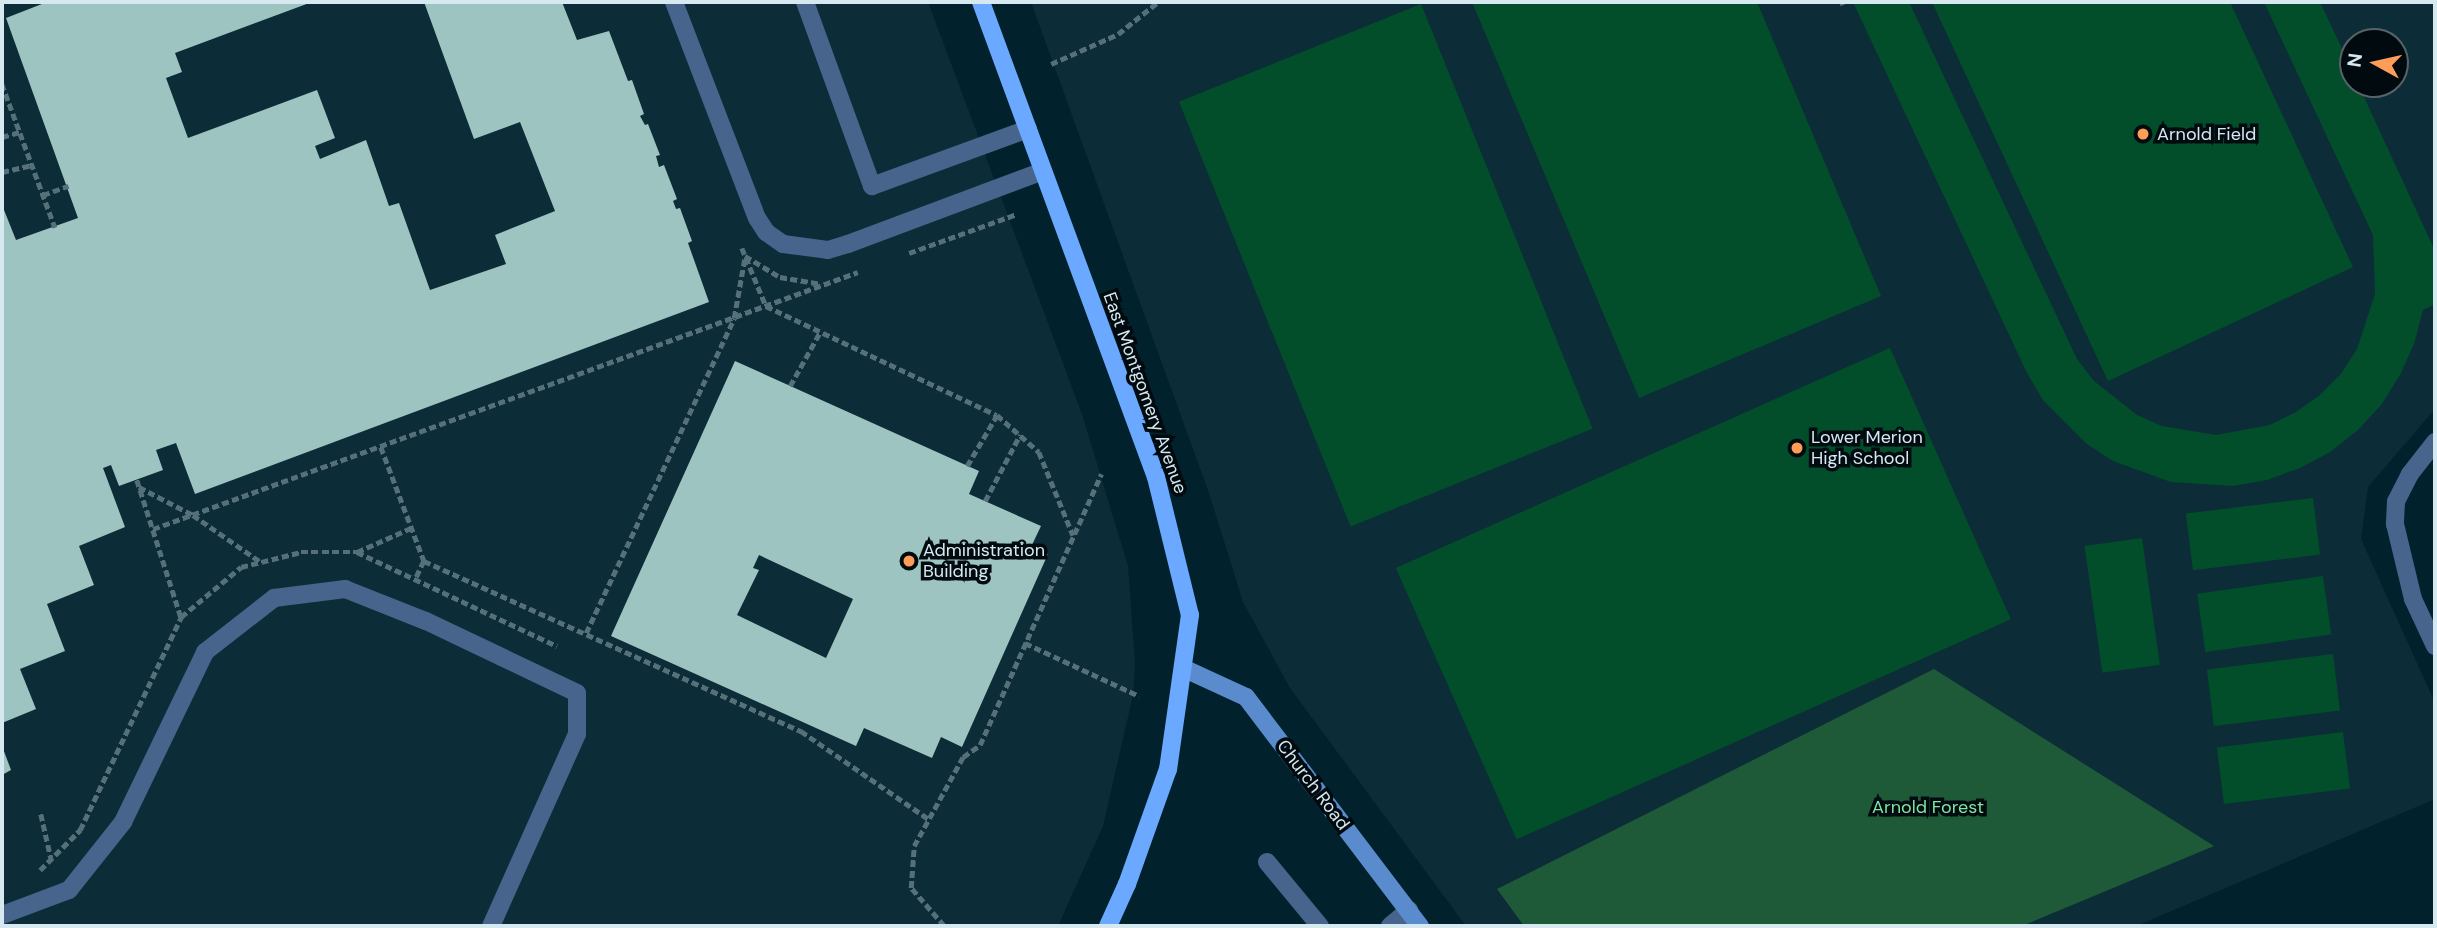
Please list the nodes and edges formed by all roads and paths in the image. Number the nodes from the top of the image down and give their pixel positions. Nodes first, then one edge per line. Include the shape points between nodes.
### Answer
1 (674, 2) edge
2 (804, 2) edge
3 (981, 2) edge
4 (1158, 2) edge
5 (1051, 64) dead end
6 (2, 84) edge
7 (1028, 129) junction
8 (19, 132) junction
9 (2, 138) edge
10 (32, 166) junction
11 (1043, 171) junction
12 (2, 172) edge
13 (68, 186) dead end
14 (43, 195) junction
15 (1017, 215) dead end
16 (55, 227) dead end
17 (908, 254) dead end
18 (745, 257) junction
19 (860, 271) dead end
20 (825, 285) junction
21 (766, 306) junction
22 (734, 318) junction
23 (820, 332) junction
24 (790, 386) dead end
25 (997, 415) junction
26 (1020, 435) junction
27 (2435, 442) edge
28 (381, 447) junction
29 (967, 466) dead end
30 (1101, 474) dead end
31 (137, 480) dead end
32 (139, 487) junction
33 (985, 501) dead end
34 (192, 515) junction
35 (411, 527) junction
36 (153, 529) junction
37 (1073, 535) junction
38 (357, 552) junction
39 (424, 561) junction
40 (262, 562) junction
41 (415, 580) junction
42 (181, 617) junction
43 (586, 633) junction
44 (1025, 643) junction
45 (557, 646) dead end
46 (2435, 646) edge
47 (1185, 669) junction
48 (1139, 696) dead end
49 (41, 814) dead end
50 (930, 820) junction
51 (51, 859) junction
52 (1267, 862) dead end
53 (33, 876) dead end
54 (1409, 910) junction
55 (2, 915) edge
56 (491, 926) edge
57 (944, 926) edge
58 (1108, 926) edge
59 (1320, 926) edge
60 (1390, 926) edge
61 (1420, 926) edge

1 - 11 street via 757,218 766,232 783,244 828,250
2 - 7 street via 872,186
3 - 7 main road, East Montgomery Avenue
4 - 5 path via 1118,34
6 - 8 path
7 - 11 main road, East Montgomery Avenue
8 - 9 path
8 - 10 path
10 - 12 path
10 - 14 path
11 - 47 main road, East Montgomery Avenue via 1156,477 1191,615
13 - 14 path
14 - 16 path
15 - 17 path
18 - 20 path via 780,277
18 - 21 path
18 - 22 path
19 - 20 path
20 - 21 path
21 - 22 path
21 - 23 path
22 - 28 path
22 - 43 path
23 - 24 path
23 - 25 path
25 - 26 path
25 - 29 path
26 - 33 path
26 - 37 path via 1039,452
27 - 46 street via 2410,474 2396,502 2395,524 2413,599
28 - 34 path
28 - 35 path
30 - 37 path
31 - 32 path
32 - 34 path
32 - 36 path
34 - 36 path
34 - 40 path
35 - 38 path
35 - 39 path
36 - 42 path
37 - 44 path
38 - 40 path via 301,552
38 - 41 path
39 - 41 path
39 - 43 path
40 - 42 path via 241,568
41 - 45 path
42 - 51 path via 79,830
43 - 50 path via 800,730
44 - 48 path
44 - 50 path via 980,745 963,757
47 - 54 street, Church Road via 1247,697
47 - 58 main road, East Montgomery Avenue via 1168,769
49 - 51 path
50 - 57 path via 914,846 911,888
51 - 53 path
52 - 59 street
54 - 60 street
54 - 61 street, Church Road
55 - 56 street via 69,890 123,822 205,652 274,598 345,589 426,621 577,693 577,734

